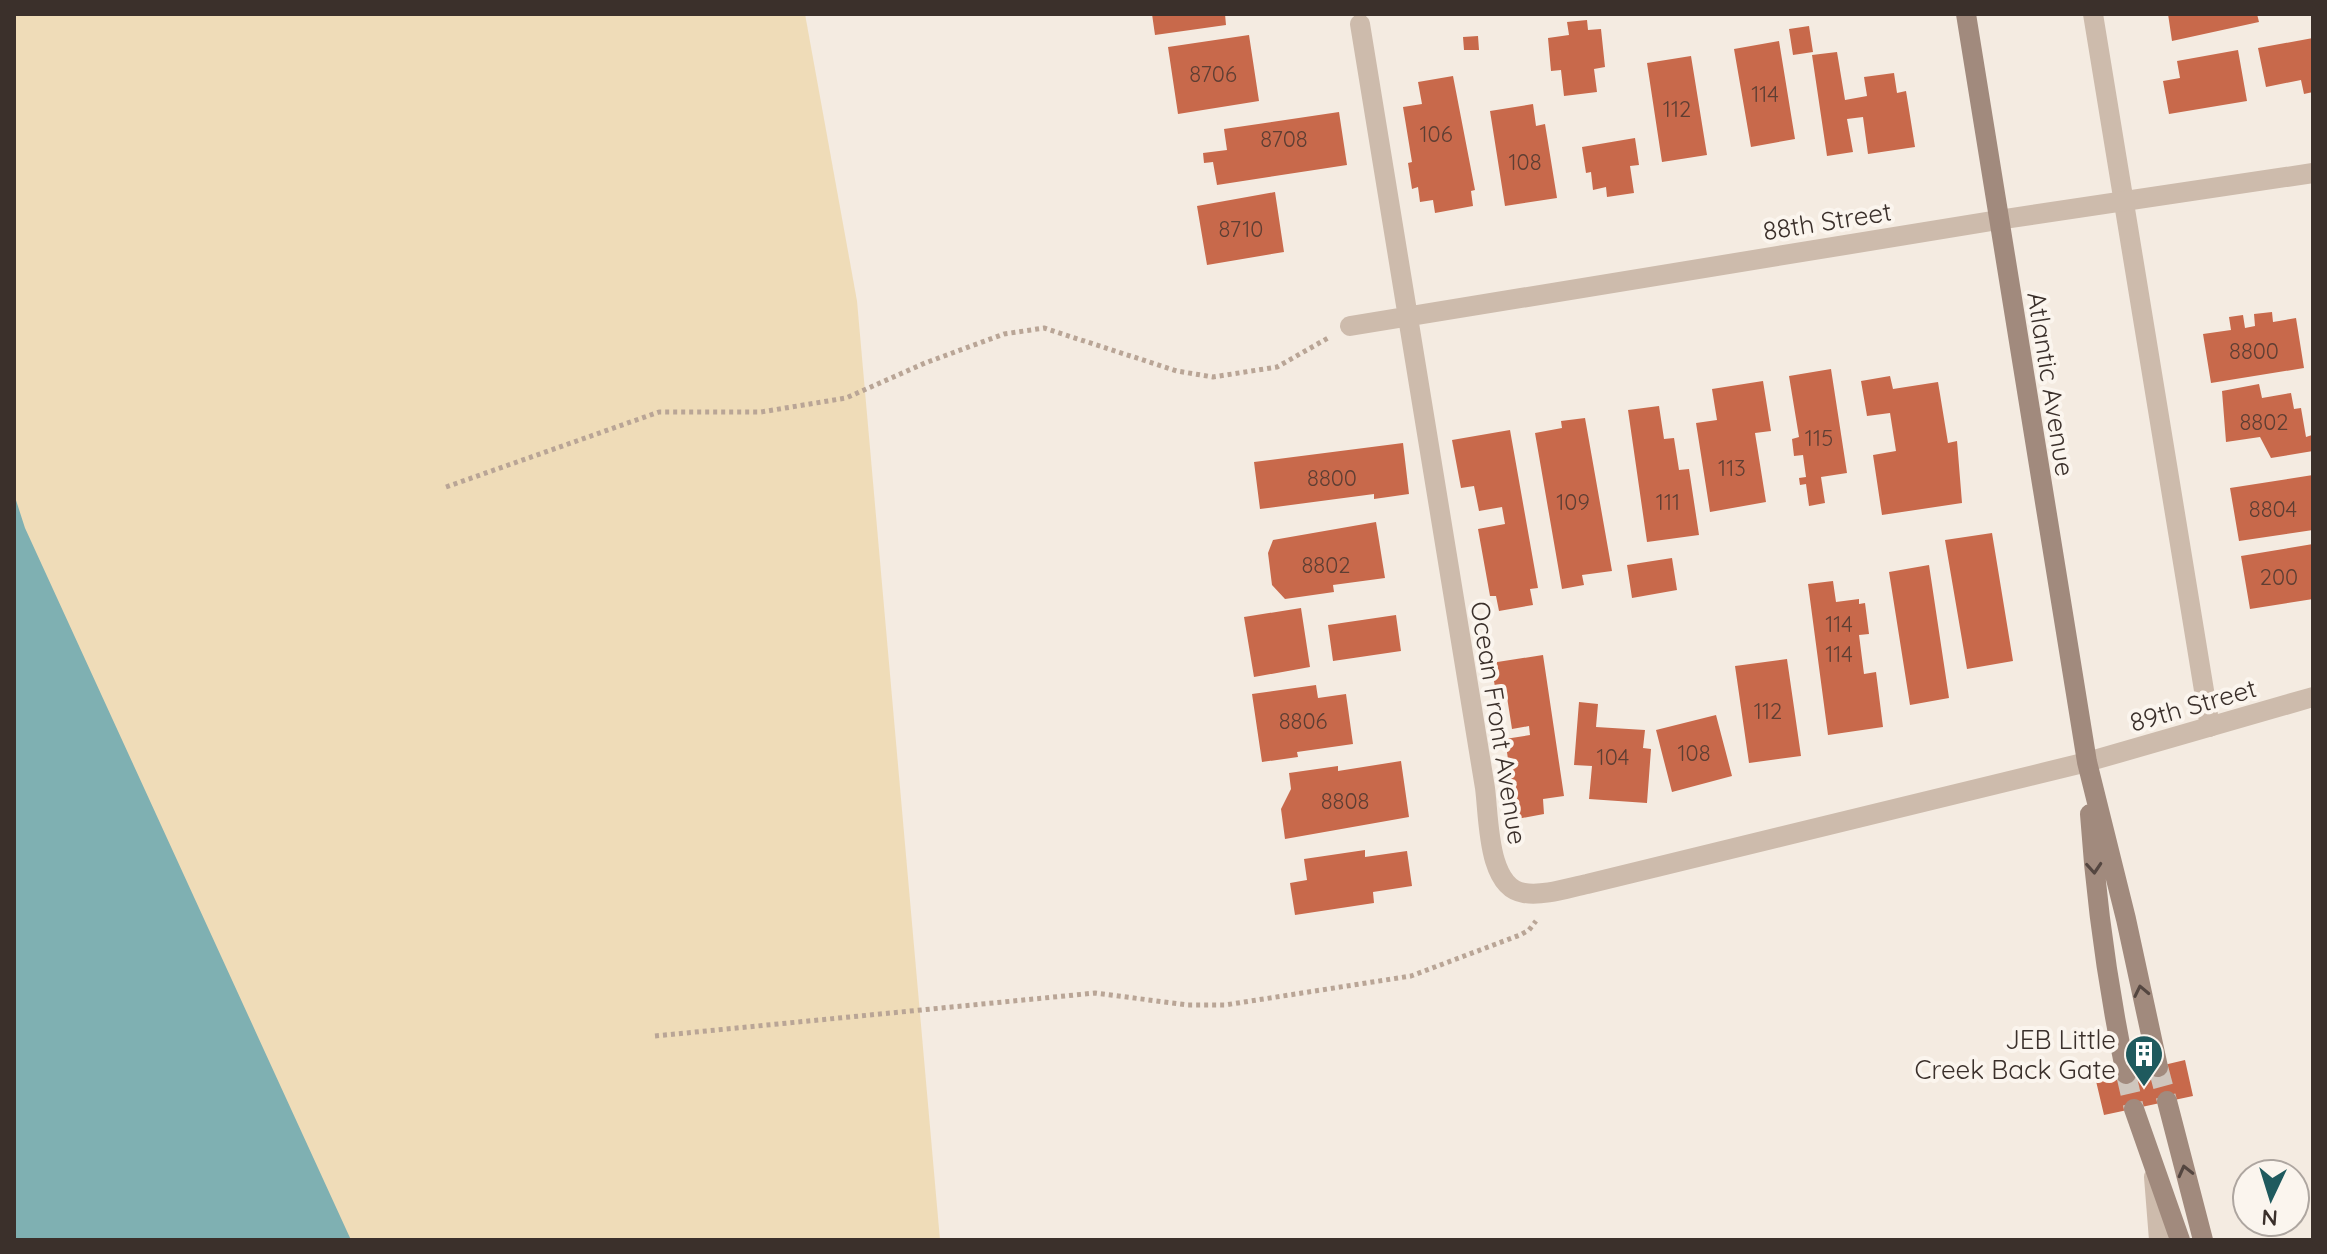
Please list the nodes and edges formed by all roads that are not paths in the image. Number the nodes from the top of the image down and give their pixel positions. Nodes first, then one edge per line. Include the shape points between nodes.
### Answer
1 (1966, 14) edge
2 (2093, 14) edge
3 (1360, 24) dead end
4 (2313, 173) edge
5 (2122, 202) junction
6 (1998, 220) junction
7 (1407, 316) junction
8 (1350, 326) road end
9 (2313, 697) edge
10 (2210, 727) junction
11 (2087, 762) junction
12 (2158, 1067) tunnel mouth
13 (2126, 1074) tunnel mouth
14 (2167, 1101) tunnel mouth
15 (2134, 1109) tunnel mouth
16 (2152, 1157) junction
17 (2146, 1240) edge
18 (2159, 1240) edge
19 (2180, 1240) edge
20 (2203, 1240) edge

1 - 6 street, Atlantic Avenue
2 - 5 street
3 - 7 street, Ocean Front Avenue
4 - 5 street, 88th Street
5 - 6 street, 88th Street
5 - 10 street
6 - 7 street, 88th Street
6 - 11 street, Atlantic Avenue
7 - 8 street, 88th Street
7 - 11 street, Ocean Front Avenue via 1494,860 1506,884 1524,893 1587,884
9 - 10 street, 89th Street
10 - 11 street, 89th Street
12 -> 11 street, Atlantic Avenue
11 -> 13 street, Atlantic Avenue via 2095,888
20 -> 14 street
15 - 16 street
16 - 17 street
16 - 18 street
16 - 19 street

